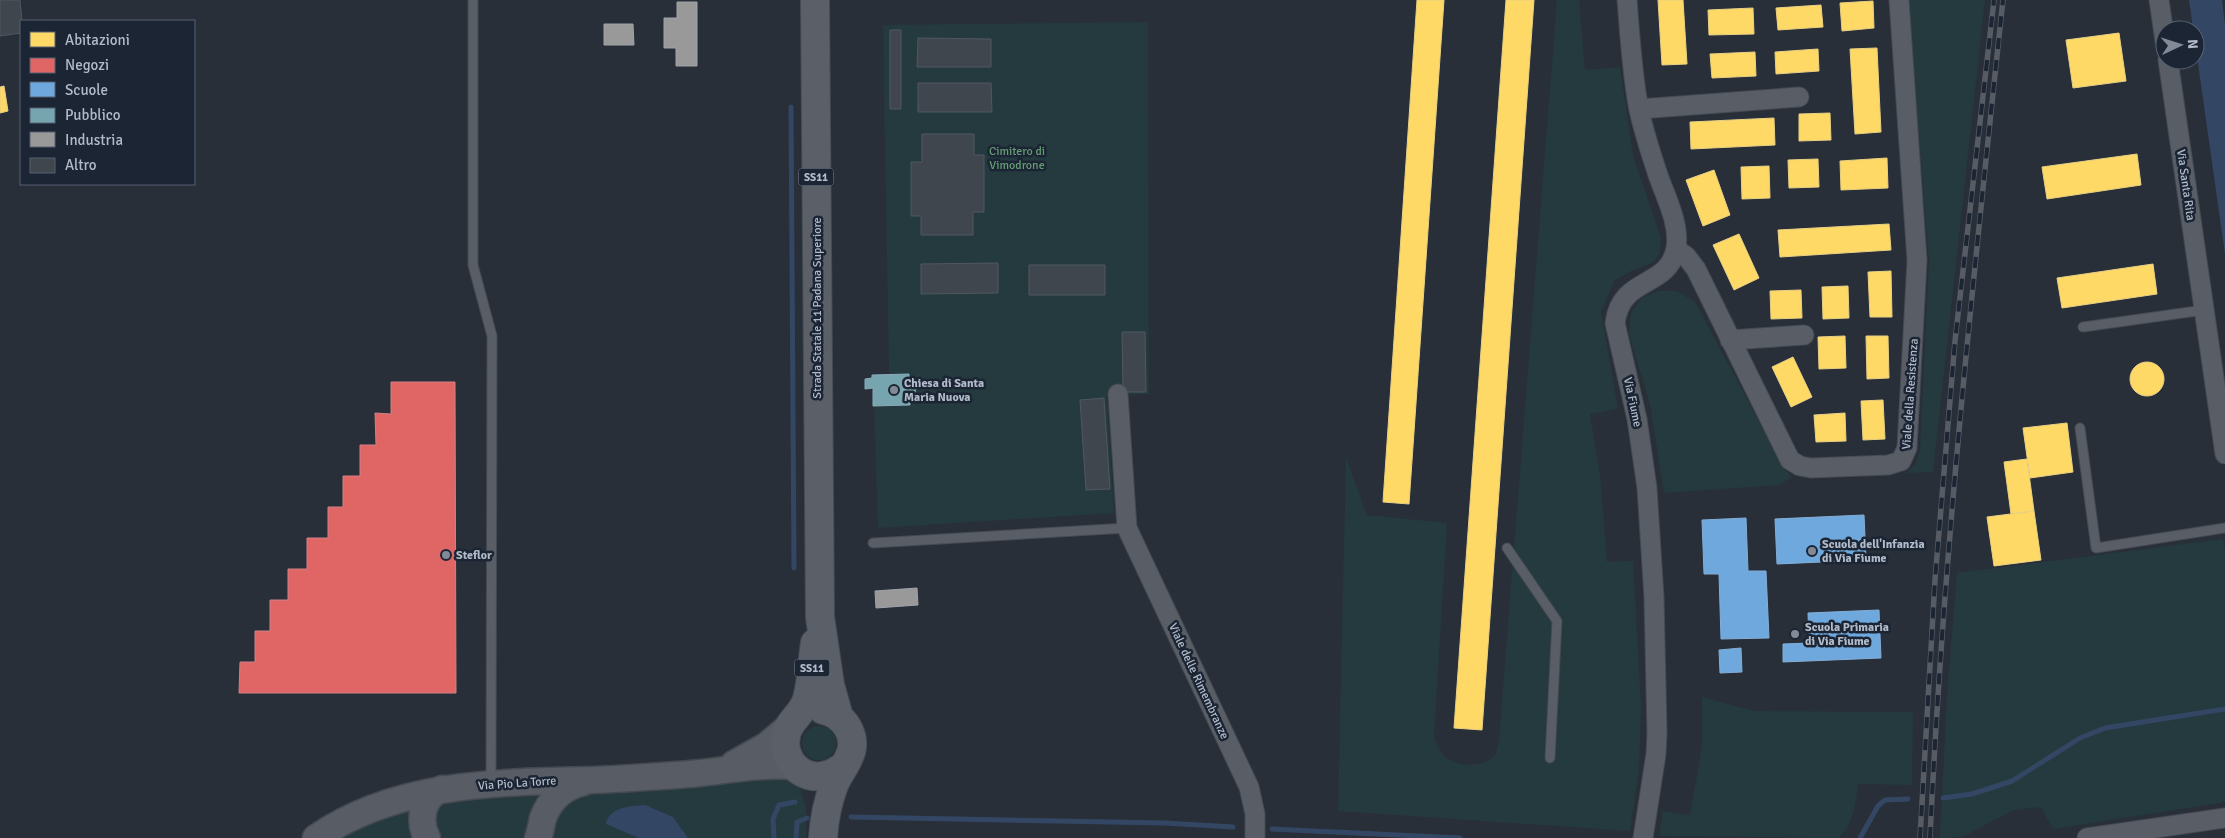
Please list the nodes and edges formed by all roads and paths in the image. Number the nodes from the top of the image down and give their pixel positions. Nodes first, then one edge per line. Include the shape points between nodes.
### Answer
1 (473, 0) edge
2 (815, 0) edge
3 (1627, 0) edge
4 (1898, 0) edge
5 (2159, 0) edge
6 (2162, 20) edge
7 (2169, 70) edge
8 (1799, 96) dead end
9 (1639, 109) junction
10 (1676, 249) junction
11 (2204, 310) junction
12 (2083, 327) dead end
13 (1804, 335) dead end
14 (1730, 340) junction
15 (1118, 394) dead end
16 (2080, 428) dead end
17 (2225, 454) edge
18 (1127, 528) junction
19 (2225, 528) edge
20 (873, 543) dead end
21 (1507, 548) dead end
22 (820, 617) junction
23 (839, 717) junction
24 (794, 721) junction
25 (1550, 758) dead end
26 (844, 766) junction
27 (723, 770) junction
28 (799, 770) junction
29 (592, 780) junction
30 (491, 785) junction
31 (442, 789) junction
32 (2225, 818) edge
33 (823, 835) edge
34 (316, 838) edge
35 (427, 838) edge
36 (538, 838) edge
37 (1255, 838) edge
38 (1643, 838) edge
39 (2087, 838) edge

1 - 30 lane via 473,266 492,336
2 - 22 main road, Strada Statale 11 Padana Superiore / SS11
3 - 9 street, Via Fiume
4 - 14 street, Viale della Resistenza via 1917,260 1909,423 1904,457 1897,464 1888,465 1811,468 1794,464 1786,454
5 - 6 street
7 - 11 street, Via Santa Rita
8 - 9 street
9 - 10 street, Via Fiume via 1675,224
10 - 14 street, Viale della Resistenza via 1696,269
10 - 38 street, Via Fiume via 1668,269 1636,286 1625,297 1617,310 1615,323 1643,453 1652,552 1657,733
11 - 12 lane
11 - 17 street, Via Santa Rita
13 - 14 street
15 - 18 street, Viale delle Rimembranze
16 - 19 lane via 2096,548
18 - 20 lane
18 - 37 street, Viale delle Rimembranze via 1248,787 1255,814
21 - 25 lane via 1557,621
22 - 23 main road, Strada Statale 11 Padana Superiore / SS11 via 830,685
22 - 24 main road, Strada Statale 11 Padana Superiore / SS11 via 806,701
23 - 24 main road via 830,711 819,710 808,712
23 - 26 main road, Strada Statale 11 Padana Superiore / SS11 via 851,735 850,757
24 - 27 street, Via Pio La Torre via 766,746
24 - 28 main road, Strada Statale 11 Padana Superiore / SS11 via 786,735 785,746 788,757
26 - 28 main road via 835,773 814,777
26 - 33 main road, Strada Statale 11 Padana Superiore / SS11 via 830,798
27 - 28 street, Via Pio La Torre via 768,765
27 - 29 street, Via Pio La Torre
28 - 33 main road, Strada Statale 11 Padana Superiore / SS11 via 816,802
29 - 30 street, Via Pio La Torre
29 - 36 street, Via Pio La Torre via 572,785 553,800
30 - 31 street, Via Pio La Torre
31 - 34 street, Via Pio La Torre via 370,808
31 - 35 street via 432,795 424,807 422,824
32 - 39 street

